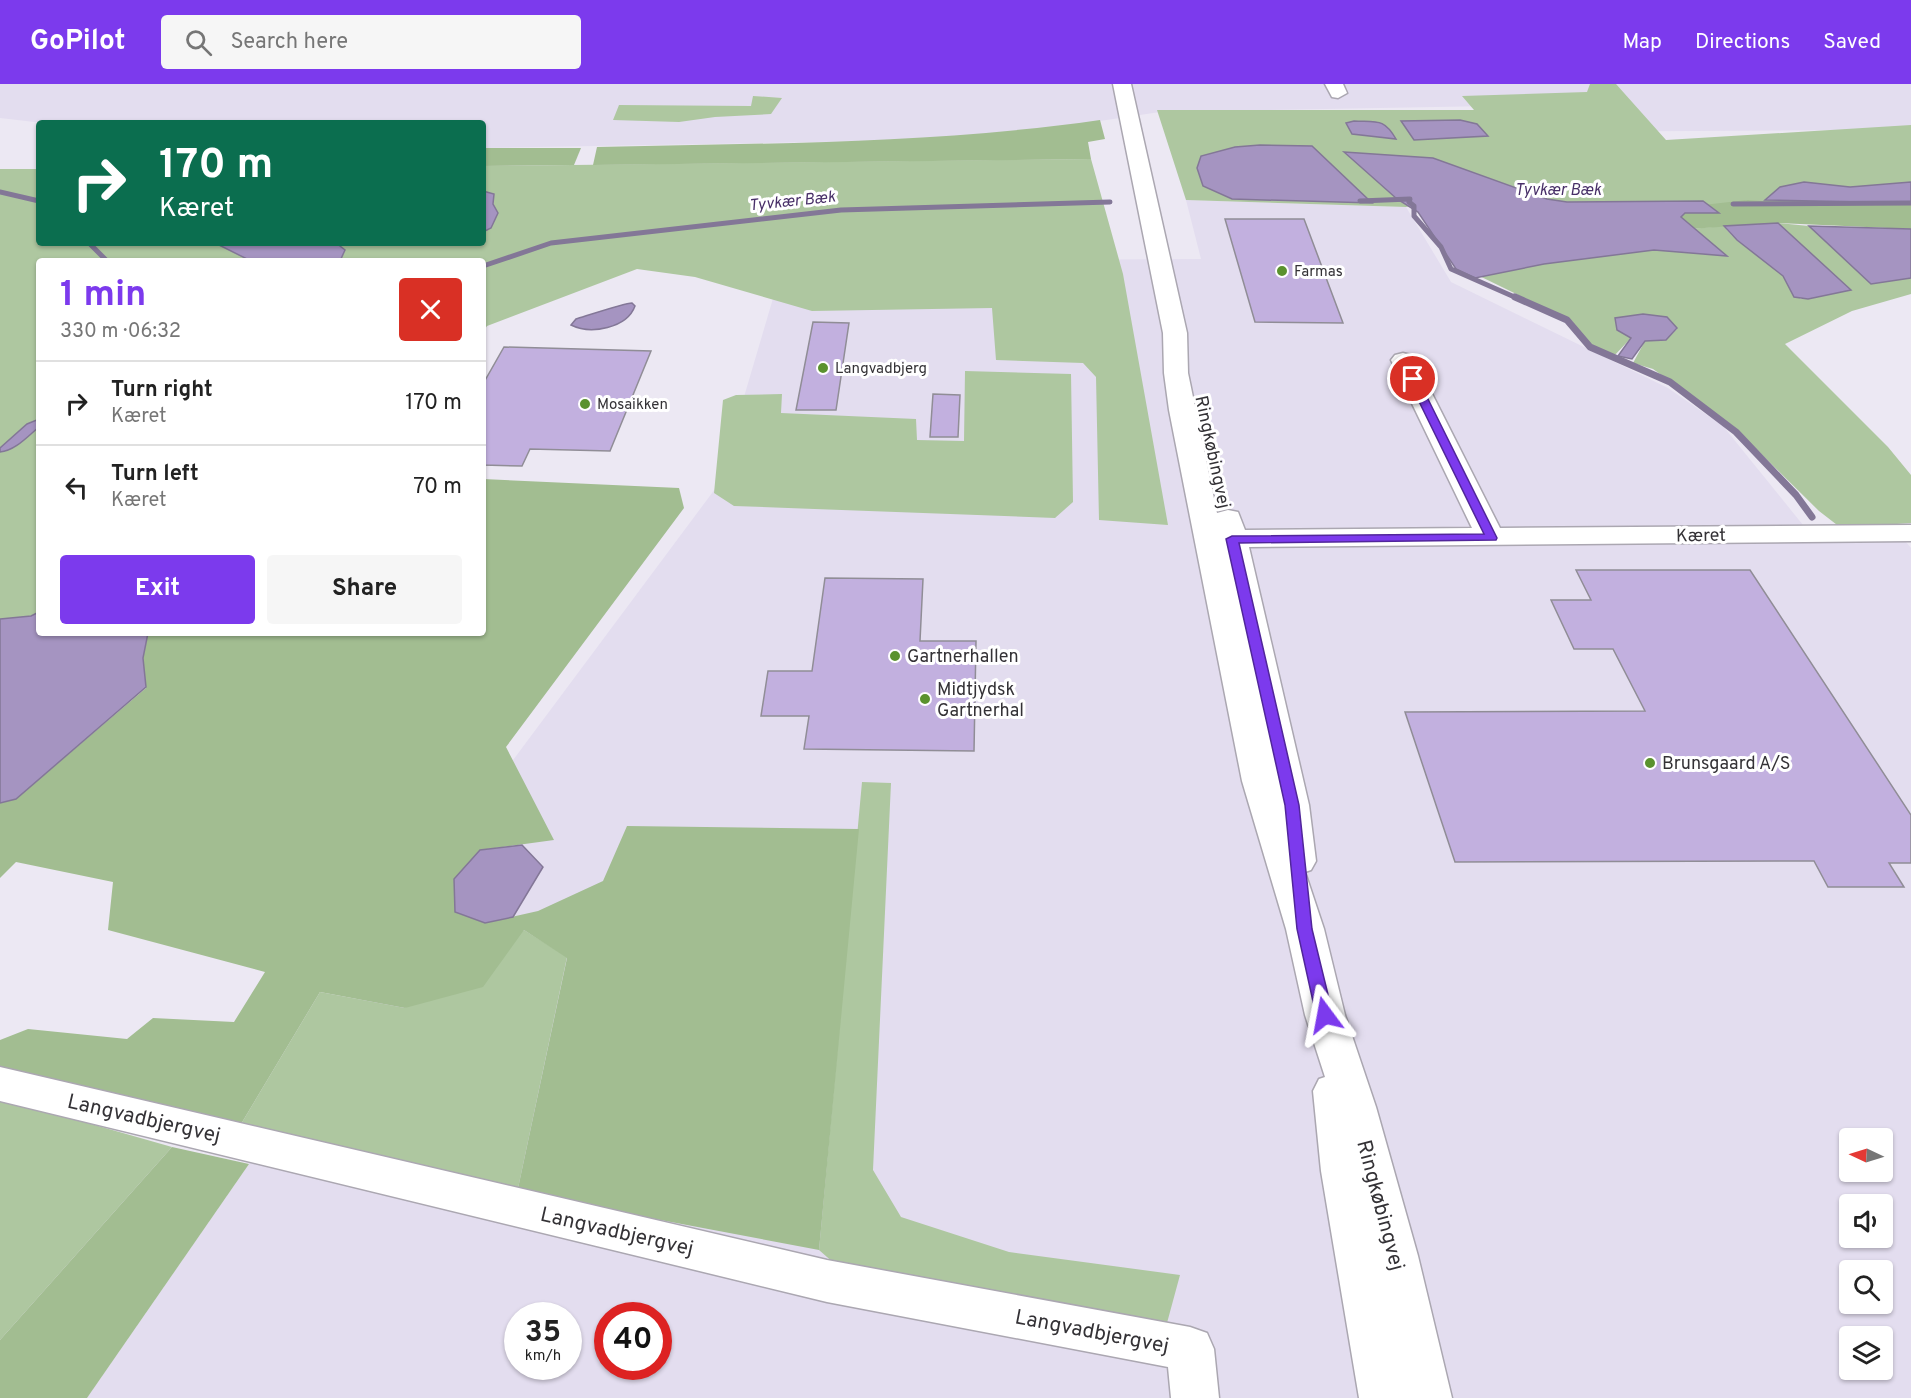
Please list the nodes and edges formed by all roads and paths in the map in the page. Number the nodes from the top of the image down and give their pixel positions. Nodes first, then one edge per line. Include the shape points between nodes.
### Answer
1 (1122, 84) edge
2 (1175, 333) junction
3 (1403, 360) dead end
4 (1911, 533) edge
5 (1491, 538) junction
6 (1232, 539) junction
7 (1305, 929) junction
8 (1325, 1015) junction
9 (0, 1084) edge
10 (1195, 1398) edge
11 (1383, 1398) edge
12 (1428, 1398) edge

1 - 2 street, Ringkøbingvej
2 - 6 street, Ringkøbingvej via 1198,384
2 - 7 street, Ringkøbingvej via 1182,410 1259,781
3 - 5 street
4 - 5 street, Kæret
5 - 6 street, Kæret
6 - 7 street, Ringkøbingvej via 1292,805
7 - 8 street, Ringkøbingvej
8 - 11 street, Ringkøbingvej via 1343,1171
8 - 12 street, Ringkøbingvej via 1355,1107
9 - 10 street, Langvadbjergvej via 827,1281 1190,1349

